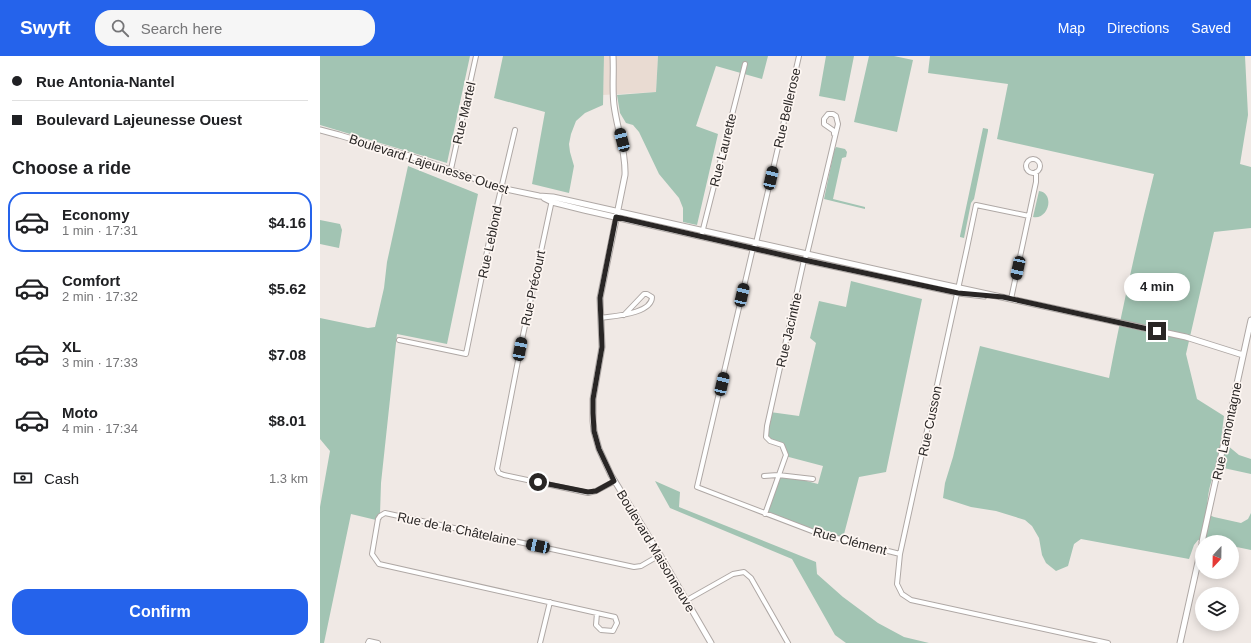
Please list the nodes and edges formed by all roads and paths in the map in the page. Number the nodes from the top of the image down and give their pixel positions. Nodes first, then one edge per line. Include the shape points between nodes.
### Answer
1 (476, 56) edge
2 (613, 56) edge
3 (799, 56) edge
4 (745, 64) dead end
5 (320, 130) edge
6 (515, 130) dead end
7 (834, 134) junction
8 (451, 170) junction
9 (1036, 172) dead end
10 (501, 188) junction
11 (552, 200) junction
12 (617, 214) junction
13 (1029, 216) junction
14 (702, 234) junction
15 (755, 246) junction
16 (807, 254) junction
17 (804, 260) junction
18 (958, 290) junction
19 (1011, 299) junction
20 (624, 315) junction
21 (601, 318) junction
22 (1251, 320) edge
23 (399, 340) dead end
24 (1243, 355) junction
25 (779, 474) junction
26 (764, 476) dead end
27 (813, 480) dead end
28 (614, 481) junction
29 (697, 487) joint
30 (765, 514) junction
31 (1204, 535) edge
32 (900, 554) junction
33 (660, 555) junction
34 (1195, 575) edge
35 (687, 600) junction
36 (550, 602) junction
37 (597, 613) junction
38 (368, 643) edge
39 (378, 643) edge
40 (540, 643) edge
41 (711, 643) edge
42 (788, 643) edge
43 (1108, 643) edge
44 (1180, 643) edge

1 - 8 street, Rue Martel
2 - 12 street, Boulevard Maisonneuve via 614,106 626,164 625,182
3 - 15 street, Rue Bellerose
4 - 14 street, Rue Laurette
5 - 8 street, Boulevard Lajeunesse Ouest
6 - 10 street, Rue Leblond
7 - 7 street, Rue Jacinthe via 838,118 828,114 824,124 834,131
7 - 16 street, Rue Jacinthe
8 - 10 street, Boulevard Lajeunesse Ouest
9 - 13 street
10 - 11 street, Boulevard Lajeunesse Ouest
10 - 23 street, Rue Leblond via 466,354
11 - 12 street, Boulevard Lajeunesse Ouest
11 - 28 street, Rue Précourt via 523,335 498,472 588,492 596,491
12 - 14 street, Boulevard Lajeunesse Ouest
12 - 21 street, Boulevard Maisonneuve via 601,294
13 - 18 street, Rue Cusson via 976,205
13 - 19 street
14 - 15 street, Boulevard Lajeunesse Ouest
15 - 16 street, Boulevard Lajeunesse Ouest
15 - 17 street, Boulevard Lajeunesse Ouest
15 - 29 street, Rue Bellerose
16 - 17 street, Rue Jacinthe
16 - 18 street, Boulevard Lajeunesse Ouest
17 - 18 street, Boulevard Lajeunesse Ouest
17 - 25 street, Rue Jacinthe via 767,426 766,437 782,445 786,455
18 - 19 street, Boulevard Lajeunesse Ouest
18 - 32 street, Rue Cusson
19 - 24 street, Boulevard Lajeunesse Ouest via 1186,337
20 - 20 street via 647,307 652,298 649,294 644,294
20 - 21 street
21 - 28 street, Boulevard Maisonneuve via 602,347 593,399 593,420 599,449
22 - 24 street, Rue Lamontagne
24 - 31 street, Rue Lamontagne
25 - 26 street
25 - 27 street
25 - 30 street, Rue Jacinthe
28 - 33 street, Boulevard Maisonneuve
29 - 30 street, Rue Clément
30 - 32 street, Rue Clément via 817,533
32 - 43 street, Rue Clément via 897,584 902,594 911,600
33 - 35 street, Boulevard Maisonneuve
33 - 36 street, Rue de la Châtelaine via 642,566 634,567 386,513 378,519 372,554 379,564
34 - 44 street, Rue Lamontagne
35 - 41 street, Boulevard Maisonneuve
35 - 42 street via 733,574 744,572 751,578
36 - 37 street, Rue de la Châtelaine
36 - 40 street
37 - 37 street, Rue de la Châtelaine via 615,617 618,623 613,631 601,630 596,625
38 - 39 street

